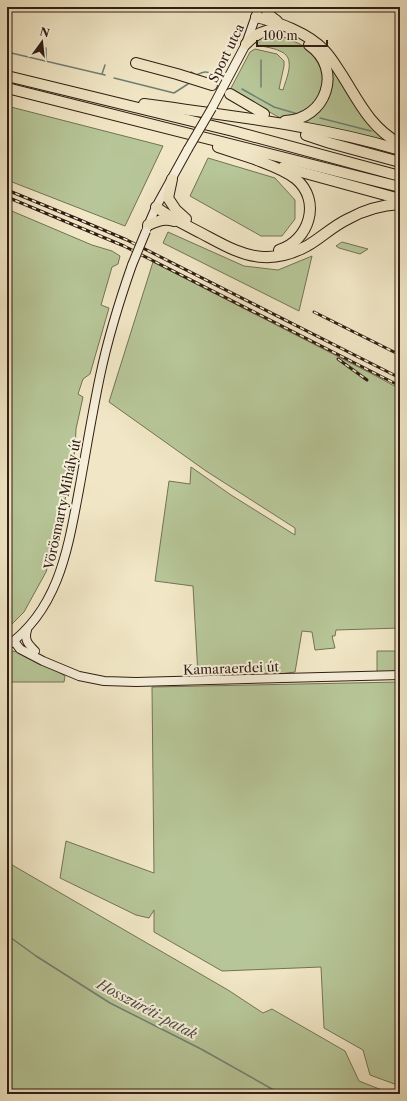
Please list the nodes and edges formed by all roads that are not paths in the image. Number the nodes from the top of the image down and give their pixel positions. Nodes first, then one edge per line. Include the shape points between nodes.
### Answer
1 (265, 7) edge
2 (258, 12) edge
3 (282, 28) junction
4 (246, 44) junction
5 (136, 63) dead end
6 (7, 76) edge
7 (212, 85) dead end
8 (7, 88) edge
9 (230, 94) dead end
10 (93, 98) junction
11 (264, 118) junction
12 (187, 134) junction
13 (306, 135) dead end
14 (400, 144) edge
15 (400, 150) edge
16 (257, 160) junction
17 (400, 162) edge
18 (400, 176) edge
19 (172, 179) junction
20 (400, 187) edge
21 (400, 199) edge
22 (400, 204) edge
23 (156, 207) junction
24 (182, 220) junction
25 (147, 228) junction
26 (132, 265) joint
27 (27, 630) junction
28 (10, 643) edge
29 (35, 651) junction
30 (64, 669) junction
31 (400, 675) edge

1 - 3 highway
2 - 3 highway
2 - 4 main road, Sport utca
3 - 4 highway via 258,33
3 - 11 highway via 315,50 326,67 327,85 321,102 304,118 286,122
3 - 14 highway via 308,37 325,50 369,118 384,134
4 - 19 main road, Sport utca, bridge
5 - 7 highway
6 - 10 highway
8 - 12 highway
9 - 11 highway
10 - 11 highway
10 - 18 highway via 233,131
11 - 15 highway
12 - 16 highway via 198,141
12 - 20 highway
13 - 17 highway
16 - 21 highway
16 - 24 highway via 289,174 304,190 309,205 309,217 302,235 294,243 279,250 255,250
19 - 23 main road, Sport utca
19 - 24 highway via 168,198
22 - 24 highway via 362,212 301,249 271,257 253,256 228,247
23 - 24 highway
23 - 25 main road, Sport utca
24 - 25 highway via 160,220
25 - 26 main road, Sport utca, bridge
26 - 27 main road, Vörösmarty Mihály út via 112,326 64,562 49,597
27 - 28 main road, Vörösmarty Mihály út
27 - 29 main road via 27,642
28 - 29 main road, Kamaraerdei út
28 - 30 main road, Kamaraerdei út
29 - 30 main road, Kamaraerdei út
30 - 31 main road, Kamaraerdei út via 96,680 130,682

